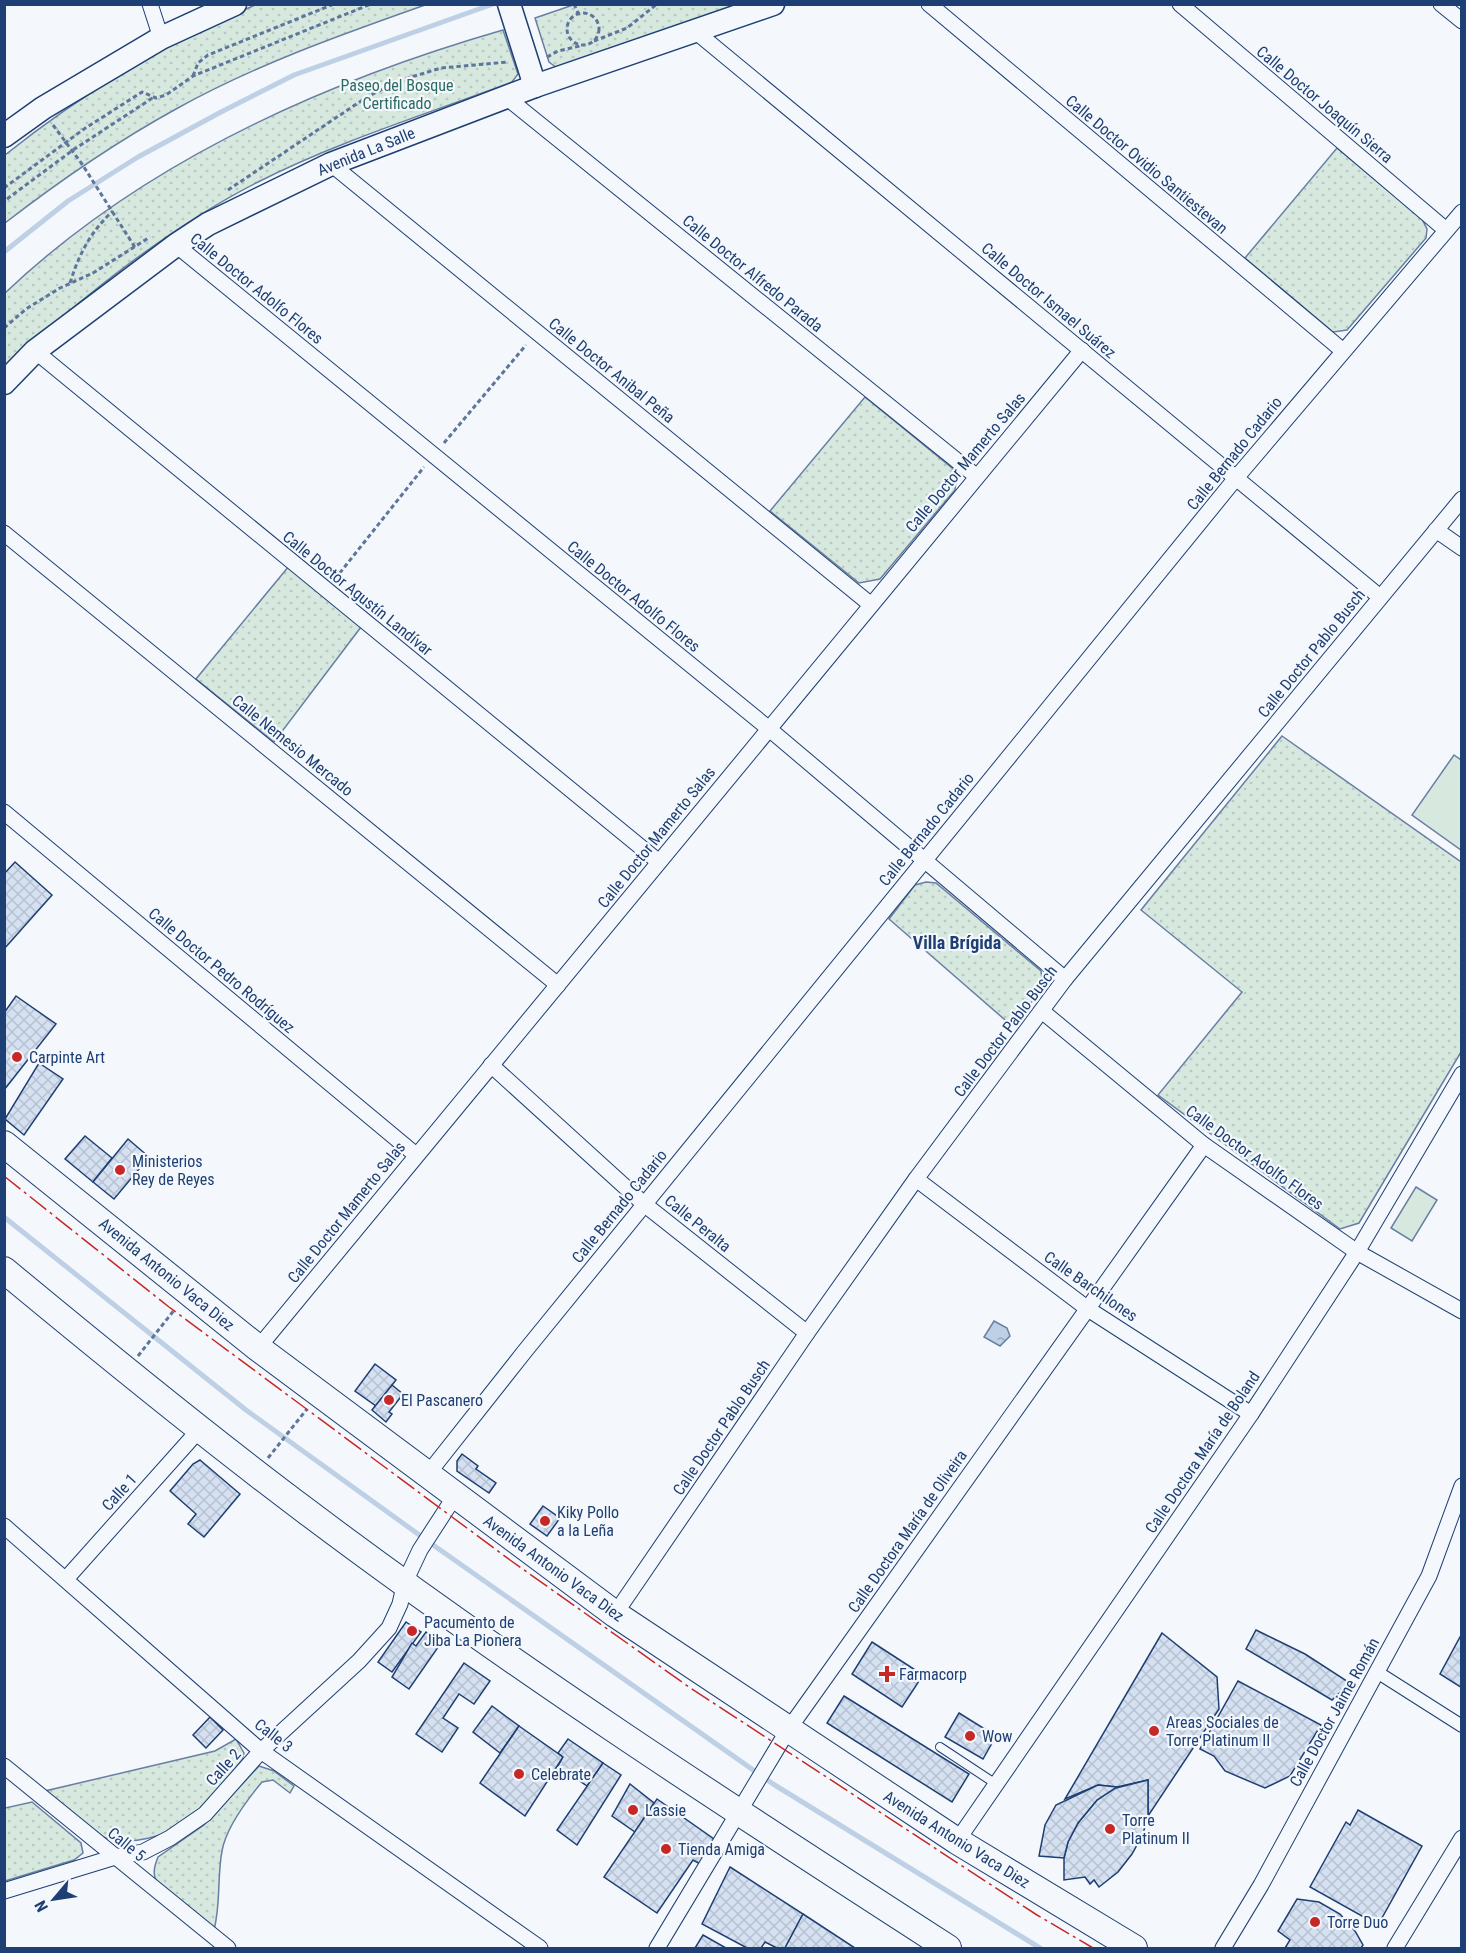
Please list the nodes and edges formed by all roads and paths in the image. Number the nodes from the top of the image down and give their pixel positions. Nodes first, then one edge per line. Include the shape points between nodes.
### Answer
1 (150, 4) edge
2 (235, 4) edge
3 (334, 4) edge
4 (371, 4) edge
5 (509, 4) edge
6 (574, 4) edge
7 (657, 4) edge
8 (773, 4) edge
9 (929, 4) edge
10 (1180, 4) edge
11 (1441, 4) edge
12 (577, 12) junction
13 (1461, 21) edge
14 (695, 31) junction
15 (161, 38) junction
16 (594, 42) junction
17 (582, 46) junction
18 (547, 57) dead end
19 (512, 60) dead end
20 (193, 76) junction
21 (535, 86) junction
22 (154, 97) junction
23 (506, 97) junction
24 (43, 108) junction
25 (6, 130) edge
26 (66, 142) junction
27 (73, 150) junction
28 (331, 164) junction
29 (4, 188) edge
30 (228, 190) dead end
31 (7, 199) dead end
32 (113, 211) junction
33 (1461, 212) edge
34 (1446, 230) junction
35 (154, 235) dead end
36 (176, 245) junction
37 (142, 256) junction
38 (70, 284) junction
39 (4, 328) edge
40 (1082, 350) junction
41 (1341, 350) junction
42 (35, 351) junction
43 (4, 383) edge
44 (976, 477) junction
45 (1236, 478) junction
46 (1461, 499) edge
47 (1436, 530) junction
48 (4, 533) edge
49 (1461, 548) edge
50 (1380, 597) junction
51 (870, 604) junction
52 (768, 728) junction
53 (4, 812) edge
54 (924, 861) junction
55 (659, 862) junction
56 (1065, 979) junction
57 (558, 985) junction
58 (1043, 1012) junction
59 (491, 1065) junction
60 (1461, 1074) edge
61 (4, 1144) edge
62 (1204, 1145) junction
63 (416, 1155) junction
64 (916, 1179) junction
65 (645, 1204) junction
66 (1357, 1252) junction
67 (4, 1270) edge
68 (1088, 1309) junction
69 (1461, 1311) edge
70 (164, 1324) dead end
71 (807, 1333) junction
72 (146, 1347) dead end
73 (258, 1348) junction
74 (1251, 1414) junction
75 (292, 1428) dead end
76 (199, 1430) junction
77 (279, 1445) dead end
78 (427, 1475) junction
79 (1461, 1486) edge
80 (455, 1496) junction
81 (4, 1526) edge
82 (66, 1579) junction
83 (405, 1582) junction
84 (615, 1614) junction
85 (1377, 1672) junction
86 (1461, 1726) edge
87 (782, 1740) junction
88 (940, 1747) dead end
89 (261, 1751) junction
90 (4, 1766) edge
91 (996, 1784) junction
92 (742, 1807) junction
93 (1461, 1838) edge
94 (957, 1841) junction
95 (115, 1857) junction
96 (4, 1891) edge
97 (228, 1948) edge
98 (540, 1948) edge
99 (657, 1948) edge
100 (948, 1948) edge
101 (1134, 1948) edge
102 (1223, 1948) edge
103 (1395, 1948) edge

1 - 15 street
2 - 15 main road
3 - 20 path via 208,55 198,63
4 - 20 path
5 - 21 main road
6 - 12 path
7 - 16 path via 627,28
8 - 14 main road, Avenida La Salle
9 - 41 street, Calle Doctor Ovidio Santiestevan
10 - 34 street, Calle Doctor Joaquín Sierra
11 - 13 street
12 - 16 path via 590,15 598,24
12 - 17 path via 566,28 570,40
14 - 21 main road, Avenida La Salle
14 - 40 street, Calle Doctor Ismael Suárez
15 - 24 main road
16 - 17 path
17 - 18 path
19 - 30 path via 441,68 398,81 367,97
20 - 22 path via 166,95
21 - 23 main road, Avenida La Salle
22 - 26 path via 142,92
22 - 27 path
23 - 28 main road, Avenida La Salle
23 - 44 street, Calle Doctor Alfredo Parada
24 - 25 main road
24 - 26 path
26 - 27 path
26 - 29 path
27 - 31 path
27 - 32 path
28 - 36 main road, Avenida La Salle via 208,224
28 - 51 street, Calle Doctor Anibal Peña
32 - 37 path
32 - 38 path via 96,226
33 - 34 street, Calle Bernado Cadario
34 - 41 street, Calle Bernado Cadario
35 - 37 path
36 - 37 main road, Avenida La Salle
36 - 52 street, Calle Doctor Adolfo Flores
37 - 38 path
37 - 42 main road, Avenida La Salle
38 - 39 path via 27,309
40 - 44 street, Calle Doctor Mamerto Salas
40 - 45 street, Calle Doctor Ismael Suárez
41 - 45 street, Calle Bernado Cadario
42 - 43 main road, Avenida La Salle
42 - 55 street, Calle Doctor Agustín Landívar
44 - 51 street, Calle Doctor Mamerto Salas
45 - 50 street, Calle Doctor Ismael Suárez
45 - 54 street, Calle Bernado Cadario
46 - 47 street, Calle Doctor Pablo Busch
47 - 49 street
47 - 50 street, Calle Doctor Pablo Busch
48 - 57 street, Calle Nemesio Mercado
50 - 56 street, Calle Doctor Pablo Busch
51 - 52 street, Calle Doctor Mamerto Salas
52 - 54 street, Calle Doctor Adolfo Flores
52 - 55 street, Calle Doctor Mamerto Salas
53 - 63 street, Calle Doctor Pedro Rodríguez
54 - 56 street, Calle Doctor Adolfo Flores
54 - 65 street, Calle Bernado Cadario
55 - 57 street, Calle Doctor Mamerto Salas
56 - 58 street, Calle Doctor Pablo Busch
57 - 59 street, Calle Doctor Mamerto Salas
58 - 62 street, Calle Doctor Adolfo Flores
58 - 64 street, Calle Doctor Pablo Busch
59 - 63 street, Calle Doctor Mamerto Salas
59 - 65 street, Calle Peralta
60 - 66 street, Calle Doctora María de Boland
61 - 73 highway, Avenida Antonio Vaca Diez
62 - 66 street, Calle Doctor Adolfo Flores
62 - 68 street, Calle Doctora María de Oliveira
63 - 73 street, Calle Doctor Mamerto Salas
64 - 68 street, Calle Barchilones
64 - 71 street, Calle Doctor Pablo Busch
65 - 71 street, Calle Peralta
65 - 78 street, Calle Bernado Cadario
66 - 69 street, Calle Doctor Adolfo Flores
66 - 74 street, Calle Doctora María de Boland
67 - 76 highway
68 - 74 street, Calle Barchilones
68 - 87 street, Calle Doctora María de Oliveira
70 - 72 path
71 - 84 street, Calle Doctor Pablo Busch
73 - 78 highway, Avenida Antonio Vaca Diez
74 - 91 street, Calle Doctora María de Boland
75 - 77 path
76 - 82 street, Calle 1
76 - 83 highway
78 - 80 highway, Avenida Antonio Vaca Diez
79 - 85 street, Calle Doctor Jaime Román via 1429,1576
80 - 83 street, Calle 2 via 431,1530
80 - 84 highway, Avenida Antonio Vaca Diez
81 - 82 street, Calle 3
82 - 89 street, Calle 3
83 - 89 street, Calle 2 via 389,1628 359,1661
83 - 92 highway via 547,1683
84 - 87 highway, Avenida Antonio Vaca Diez
85 - 86 street
85 - 102 street, Calle Doctor Jaime Román
87 - 92 street, Calle Doctora María de Oliveira
87 - 94 highway, Avenida Antonio Vaca Diez
88 - 91 lane
89 - 95 street, Calle 2 via 205,1814 189,1826 143,1852
89 - 98 street, Calle 3
90 - 95 street, Calle 5
91 - 94 street, Calle Doctora María de Boland
92 - 99 street, Calle Doctora María de Oliveira
92 - 100 highway
93 - 103 street
94 - 101 highway, Avenida Antonio Vaca Diez
95 - 96 street, Calle 2
95 - 97 street, Calle 5

